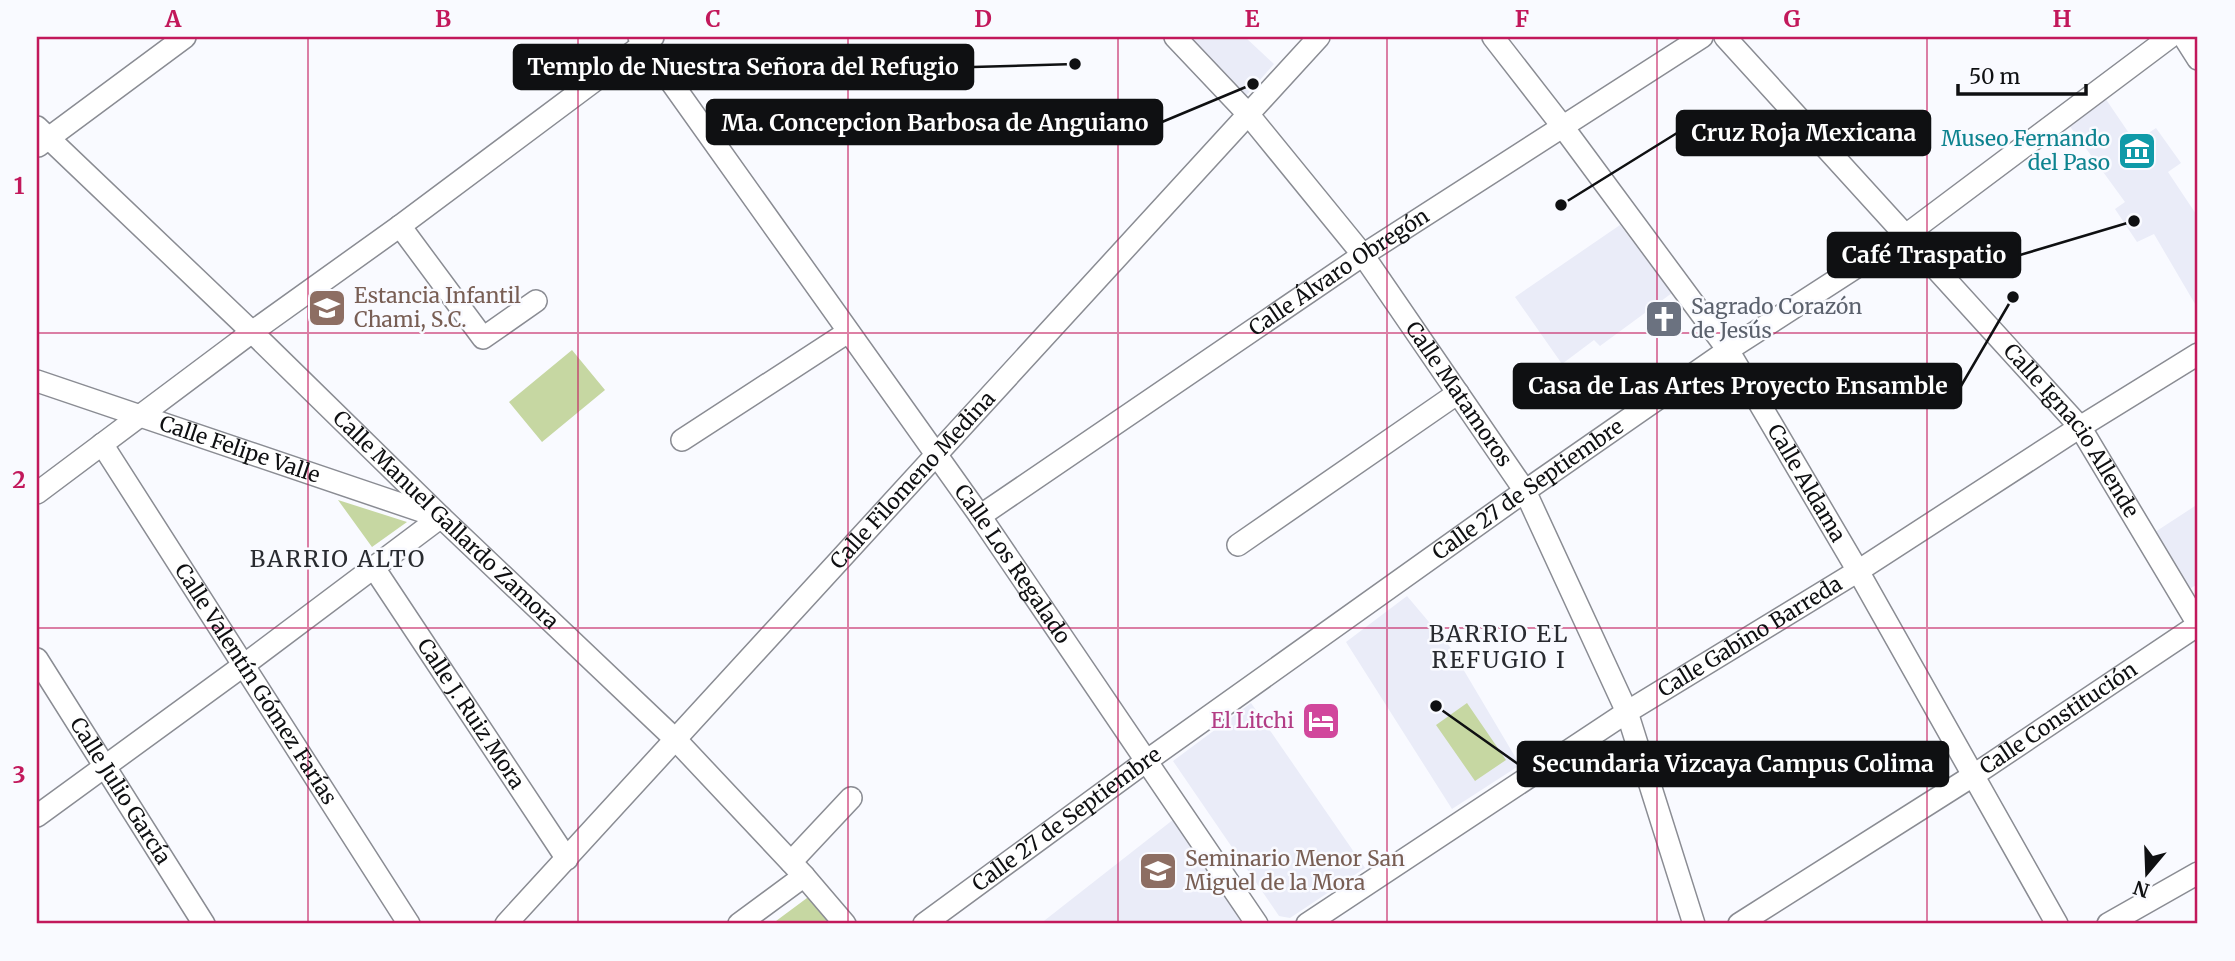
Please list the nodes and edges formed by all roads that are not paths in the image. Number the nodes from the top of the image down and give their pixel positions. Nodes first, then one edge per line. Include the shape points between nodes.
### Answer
1 (186, 37) edge
2 (1175, 37) edge
3 (1319, 37) edge
4 (1493, 37) edge
5 (1702, 37) edge
6 (1725, 37) edge
7 (2170, 37) edge
8 (2184, 37) edge
9 (645, 39) edge
10 (2198, 58) edge
11 (1248, 114) junction
12 (1563, 127) junction
13 (41, 137) edge
14 (400, 226) junction
15 (1906, 234) junction
16 (1363, 255) junction
17 (536, 301) dead end
18 (252, 332) junction
19 (848, 332) junction
20 (1728, 350) junction
21 (2198, 354) edge
22 (37, 381) edge
23 (1458, 393) junction
24 (139, 416) junction
25 (2080, 427) junction
26 (682, 440) dead end
27 (102, 444) junction
28 (936, 456) junction
29 (1525, 491) junction
30 (37, 493) edge
31 (981, 516) junction
32 (441, 517) junction
33 (1238, 545) dead end
34 (374, 568) junction
35 (1858, 572) junction
36 (2198, 625) edge
37 (37, 659) edge
38 (244, 665) junction
39 (1627, 712) junction
40 (676, 740) junction
41 (1145, 762) junction
42 (105, 768) junction
43 (1974, 775) junction
44 (851, 798) dead end
45 (37, 816) edge
46 (567, 859) junction
47 (798, 869) junction
48 (2198, 873) edge
49 (204, 924) edge
50 (409, 924) edge
51 (506, 924) edge
52 (739, 924) edge
53 (845, 924) edge
54 (924, 924) edge
55 (1256, 924) edge
56 (1307, 924) edge
57 (1694, 924) edge
58 (1739, 924) edge
59 (2057, 924) edge
60 (2108, 924) edge

1 - 13 street
2 - 11 street, Calle Matamoros
3 - 11 street, Calle Filomeno Medina
4 - 12 street, Calle Aldama
5 - 12 street, Calle Álvaro Obregón
6 - 15 street, Calle Ignacio Allende
7 - 15 street, Calle 27 de Septiembre
8 - 10 street
9 - 14 street
9 - 19 street, Calle Los Regalado
11 - 16 street, Calle Matamoros
11 - 28 street, Calle Filomeno Medina
12 - 16 street, Calle Álvaro Obregón
12 - 20 street, Calle Aldama
13 - 18 street, Calle Manuel Gallardo Zamora
14 - 17 street via 483,338
14 - 18 street
15 - 20 street, Calle 27 de Septiembre
15 - 25 street, Calle Ignacio Allende
16 - 23 street, Calle Matamoros
16 - 31 street, Calle Álvaro Obregón
18 - 24 street
18 - 32 street, Calle Manuel Gallardo Zamora
19 - 26 street
19 - 28 street, Calle Los Regalado
20 - 29 street, Calle 27 de Septiembre
20 - 35 street, Calle Aldama
21 - 25 street, Calle Gabino Barreda
22 - 24 street, Calle Felipe Valle
23 - 29 street, Calle Matamoros
23 - 33 street
24 - 27 street
24 - 32 street, Calle Felipe Valle
25 - 35 street, Calle Gabino Barreda
25 - 36 street, Calle Ignacio Allende
27 - 30 street
27 - 38 street, Calle Valentín Gómez Farías
28 - 31 street, Calle Los Regalado
28 - 40 street, Calle Filomeno Medina
29 - 39 street, Calle Matamoros
29 - 41 street, Calle 27 de Septiembre
31 - 41 street, Calle Los Regalado
32 - 34 street
32 - 40 street, Calle Manuel Gallardo Zamora
34 - 38 street
34 - 46 street, Calle J. Ruiz Mora
35 - 39 street, Calle Gabino Barreda
35 - 43 street, Calle Aldama
36 - 43 street, Calle Constitución
37 - 42 street, Calle Julio García
38 - 42 street
38 - 50 street, Calle Valentín Gómez Farías
39 - 56 street, Calle Gabino Barreda
39 - 57 street, Calle Matamoros
40 - 46 street, Calle Filomeno Medina
40 - 47 street, Calle Manuel Gallardo Zamora
41 - 54 street, Calle 27 de Septiembre
41 - 55 street, Calle Los Regalado
42 - 45 street
42 - 49 street, Calle Julio García
43 - 58 street, Calle Constitución
43 - 59 street, Calle Aldama
44 - 47 street
46 - 51 street, Calle Filomeno Medina
47 - 52 street
47 - 53 street, Calle Manuel Gallardo Zamora
48 - 60 street

